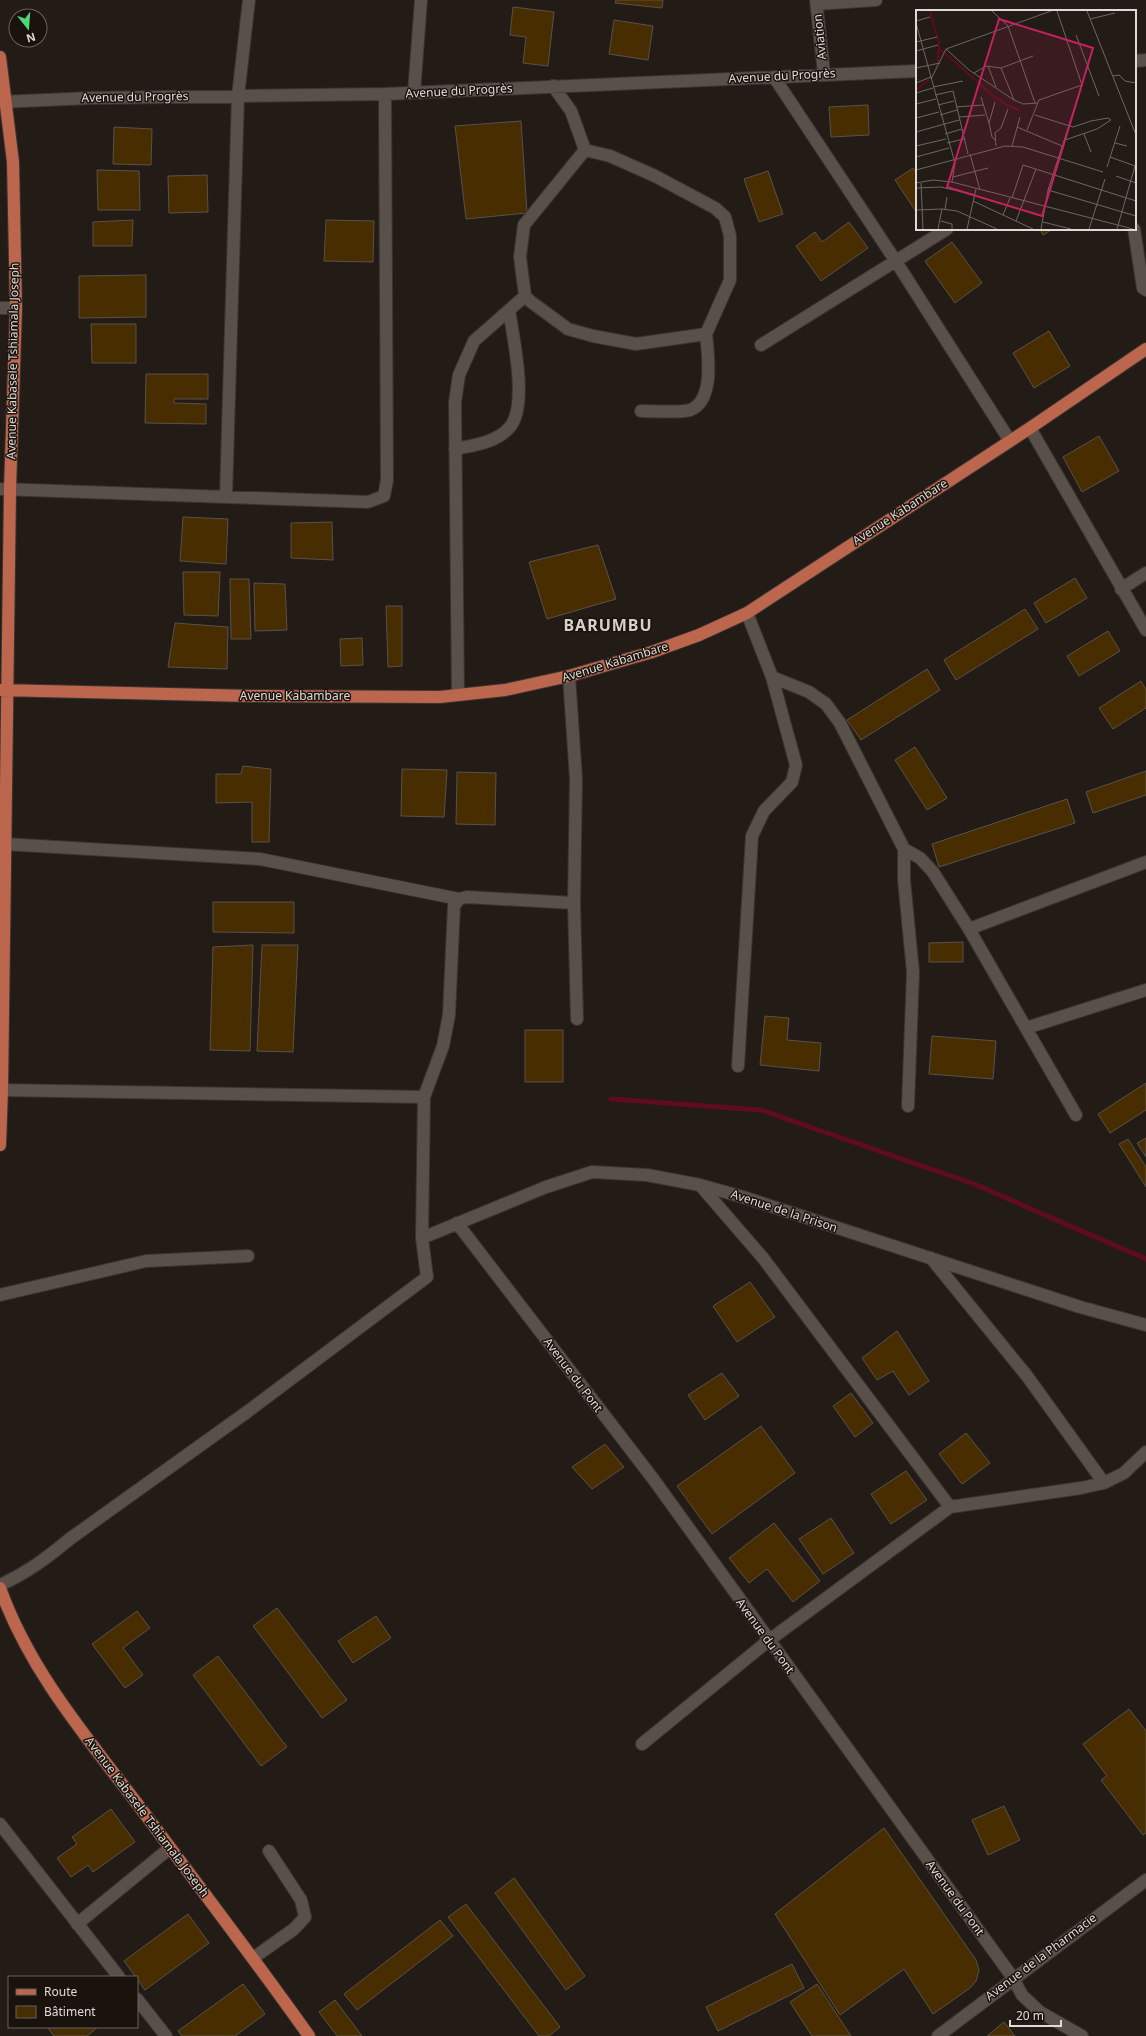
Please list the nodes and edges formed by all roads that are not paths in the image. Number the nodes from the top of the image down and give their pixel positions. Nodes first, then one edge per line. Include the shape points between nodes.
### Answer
1 (249, 0) edge
2 (421, 0) edge
3 (876, 0) edge
4 (816, 2) edge
5 (0, 56) edge
6 (1146, 60) edge
7 (1136, 61) edge
8 (916, 71) edge
9 (824, 74) junction
10 (774, 77) junction
11 (553, 86) junction
12 (414, 93) junction
13 (385, 94) junction
14 (238, 96) junction
15 (3, 101) edge
16 (585, 150) junction
17 (945, 230) edge
18 (1134, 230) edge
19 (895, 260) junction
20 (1146, 290) edge
21 (525, 296) junction
22 (0, 308) edge
23 (16, 308) junction
24 (509, 310) junction
25 (706, 334) junction
26 (761, 345) dead end
27 (1146, 349) edge
28 (640, 411) dead end
29 (1030, 428) junction
30 (1010, 441) junction
31 (455, 449) junction
32 (5, 490) edge
33 (226, 496) junction
34 (1146, 573) edge
35 (1121, 589) junction
36 (747, 613) junction
37 (1146, 630) edge
38 (569, 676) junction
39 (772, 677) junction
40 (3, 690) edge
41 (458, 695) junction
42 (4, 844) junction
43 (904, 849) junction
44 (1146, 862) edge
45 (459, 899) junction
46 (574, 903) junction
47 (2, 920) edge
48 (969, 929) junction
49 (1146, 990) edge
50 (577, 1019) dead end
51 (1026, 1028) junction
52 (738, 1066) dead end
53 (1, 1090) edge
54 (424, 1097) junction
55 (908, 1106) dead end
56 (1076, 1116) dead end
57 (0, 1145) edge
58 (700, 1185) junction
59 (457, 1223) junction
60 (422, 1238) junction
61 (248, 1256) dead end
62 (931, 1258) junction
63 (0, 1294) edge
64 (1146, 1325) edge
65 (1146, 1452) edge
66 (1104, 1483) junction
67 (950, 1507) junction
68 (0, 1585) edge
69 (0, 1588) edge
70 (768, 1641) junction
71 (642, 1744) dead end
72 (0, 1824) edge
73 (170, 1848) junction
74 (269, 1851) dead end
75 (1146, 1880) edge
76 (76, 1924) junction
77 (253, 1958) junction
78 (118, 1976) edge
79 (1013, 1978) junction
80 (138, 2000) edge
81 (166, 2036) edge
82 (309, 2036) edge
83 (938, 2036) edge
84 (1082, 2036) edge

1 - 14 street
2 - 12 street
3 - 4 street
4 - 9 street, Aviation
5 - 15 main road, Avenue Kabasele Tshiamala Joseph
6 - 7 street
8 - 9 street, Avenue du Progrès
9 - 10 street, Avenue du Progrès
10 - 11 street, Avenue du Progrès
10 - 19 street
11 - 12 street, Avenue du Progrès
11 - 16 street via 571,111
12 - 13 street, Avenue du Progrès
13 - 14 street, Avenue du Progrès
13 - 33 street via 384,496 368,502
14 - 15 street, Avenue du Progrès
14 - 33 street
15 - 23 main road, Avenue Kabasele Tshiamala Joseph via 13,162
16 - 21 street via 524,225 520,257
16 - 25 street via 610,156 655,176 715,208 725,217 730,236 730,280
17 - 19 street
18 - 20 street via 1143,288
19 - 26 street
19 - 30 street
21 - 24 street
21 - 25 street via 568,329 592,336 636,344
22 - 23 street
23 - 32 main road, Avenue Kabasele Tshiamala Joseph
24 - 31 street via 474,341 459,375 454,402
24 - 31 street via 519,379 518,409 510,428 488,442
25 - 28 street via 707,385 702,400 690,410
27 - 29 main road, Avenue Kabambare
29 - 30 main road, Avenue Kabambare
29 - 35 street
30 - 36 main road, Avenue Kabambare
31 - 41 street
32 - 33 street
32 - 40 main road, Avenue Kabasele Tshiamala Joseph
34 - 35 street
35 - 37 street
36 - 38 main road, Avenue Kabambare via 699,635 652,652
36 - 39 street
38 - 41 main road, Avenue Kabambare via 505,690
38 - 46 street via 576,779
39 - 43 street via 809,692 826,704 840,723
39 - 52 street via 796,765 792,782 764,811 752,836
40 - 41 main road, Avenue Kabambare via 259,696
40 - 42 main road, Avenue Kabasele Tshiamala Joseph
42 - 45 street via 260,859
42 - 47 main road, Avenue Kabasele Tshiamala Joseph
43 - 48 street via 920,858 933,872
43 - 55 street via 904,880 913,972
44 - 48 street
45 - 46 street via 467,897
45 - 54 street via 454,906 449,1015 443,1046
46 - 50 street
47 - 53 main road, Avenue Kabasele Tshiamala Joseph
48 - 51 street
49 - 51 street
51 - 56 street
53 - 54 street
53 - 57 main road, Avenue Kabasele Tshiamala Joseph
54 - 60 street
58 - 59 street, Avenue de la Prison via 647,1175 592,1172 546,1187
58 - 62 street, Avenue de la Prison
58 - 67 street via 762,1258
59 - 60 street, Avenue de la Prison
59 - 70 street, Avenue du Pont via 654,1480
60 - 68 street via 427,1277 421,1283 71,1538 44,1561
61 - 63 street via 146,1261
62 - 64 street, Avenue de la Prison via 1080,1307
62 - 66 street via 1027,1376
65 - 66 street via 1124,1473
66 - 67 street
67 - 70 street
69 - 73 main road, Avenue Kabasele Tshiamala Joseph via 20,1637 50,1690
70 - 71 street
70 - 79 street, Avenue du Pont
72 - 76 street
73 - 76 street
73 - 77 main road, Avenue Kabasele Tshiamala Joseph
74 - 77 street via 301,1900 305,1917 294,1929
75 - 79 street, Avenue de la Pharmacie
76 - 78 street
77 - 82 main road, Avenue Kabasele Tshiamala Joseph
79 - 83 street, Avenue de la Pharmacie
79 - 84 street, Avenue du Pont via 1022,1995 1040,2012
80 - 81 street

